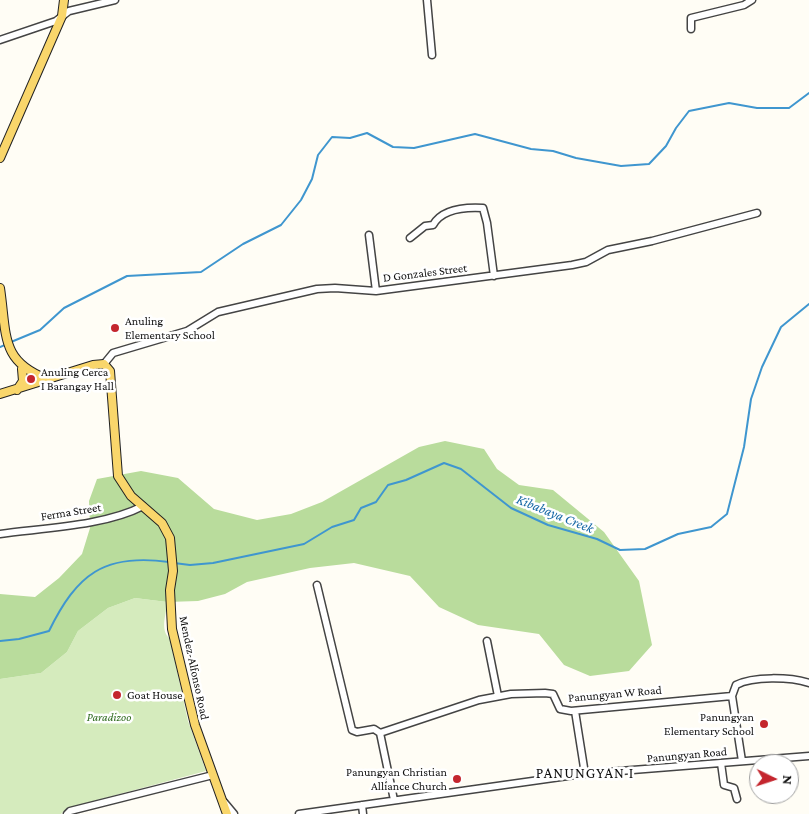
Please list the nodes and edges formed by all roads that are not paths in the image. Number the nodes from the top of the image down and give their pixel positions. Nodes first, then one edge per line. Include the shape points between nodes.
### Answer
1 (64, 0) edge
2 (115, 0) edge
3 (427, 0) edge
4 (752, 0) edge
5 (62, 16) junction
6 (690, 29) dead end
7 (0, 40) edge
8 (432, 55) dead end
9 (0, 158) edge
10 (757, 213) dead end
11 (369, 236) dead end
12 (410, 238) dead end
13 (494, 276) junction
14 (0, 288) edge
15 (376, 291) junction
16 (104, 364) junction
17 (22, 369) junction
18 (47, 378) junction
19 (17, 390) junction
20 (0, 394) edge
21 (143, 506) junction
22 (0, 534) edge
23 (317, 585) dead end
24 (487, 641) dead end
25 (809, 683) edge
26 (498, 696) junction
27 (732, 696) junction
28 (575, 711) junction
29 (380, 733) junction
30 (809, 756) edge
31 (742, 761) junction
32 (721, 763) junction
33 (584, 774) junction
34 (213, 775) junction
35 (737, 799) dead end
36 (394, 800) junction
37 (224, 802) junction
38 (362, 805) junction
39 (67, 814) edge
40 (227, 814) edge
41 (234, 814) edge
42 (299, 814) edge
43 (363, 814) edge

1 - 5 main road
2 - 5 street via 69,10
3 - 8 street
4 - 6 street via 744,5 691,18
5 - 7 street
5 - 9 main road
10 - 13 street, D Gonzales Street via 608,250 586,262
11 - 15 street
12 - 13 street via 449,211 482,208
13 - 15 street, D Gonzales Street
14 - 17 main road via 7,351
15 - 16 street, D Gonzales Street via 330,288 218,312 187,331 114,353
16 - 18 main road
16 - 21 main road, Mendez-Alfonso Road via 110,370 118,476 131,496
17 - 18 main road
17 - 19 main road via 23,381
18 - 19 main road
19 - 20 main road
21 - 22 street, Ferma Street via 98,520
21 - 34 main road, Mendez-Alfonso Road via 167,529 172,551 172,629 189,702
23 - 29 street via 352,730 374,729
24 - 26 street
25 - 27 street via 781,678 747,682 736,685
26 - 28 street, Panungyan W Road via 550,693 560,709
26 - 29 street, Panungyan W Road
27 - 28 street, Panungyan W Road
27 - 31 street
28 - 33 street
29 - 36 street
30 - 31 street, Panungyan Road
31 - 32 street, Panungyan Road
32 - 33 street, Panungyan Road
32 - 35 street via 724,786 734,788
33 - 36 street, Panungyan Road
34 - 37 main road, Mendez-Alfonso Road
34 - 39 street
36 - 38 street, Panungyan Road
37 - 40 main road, Mendez-Alfonso Road
37 - 41 street
38 - 42 street, Panungyan Road
38 - 43 street

